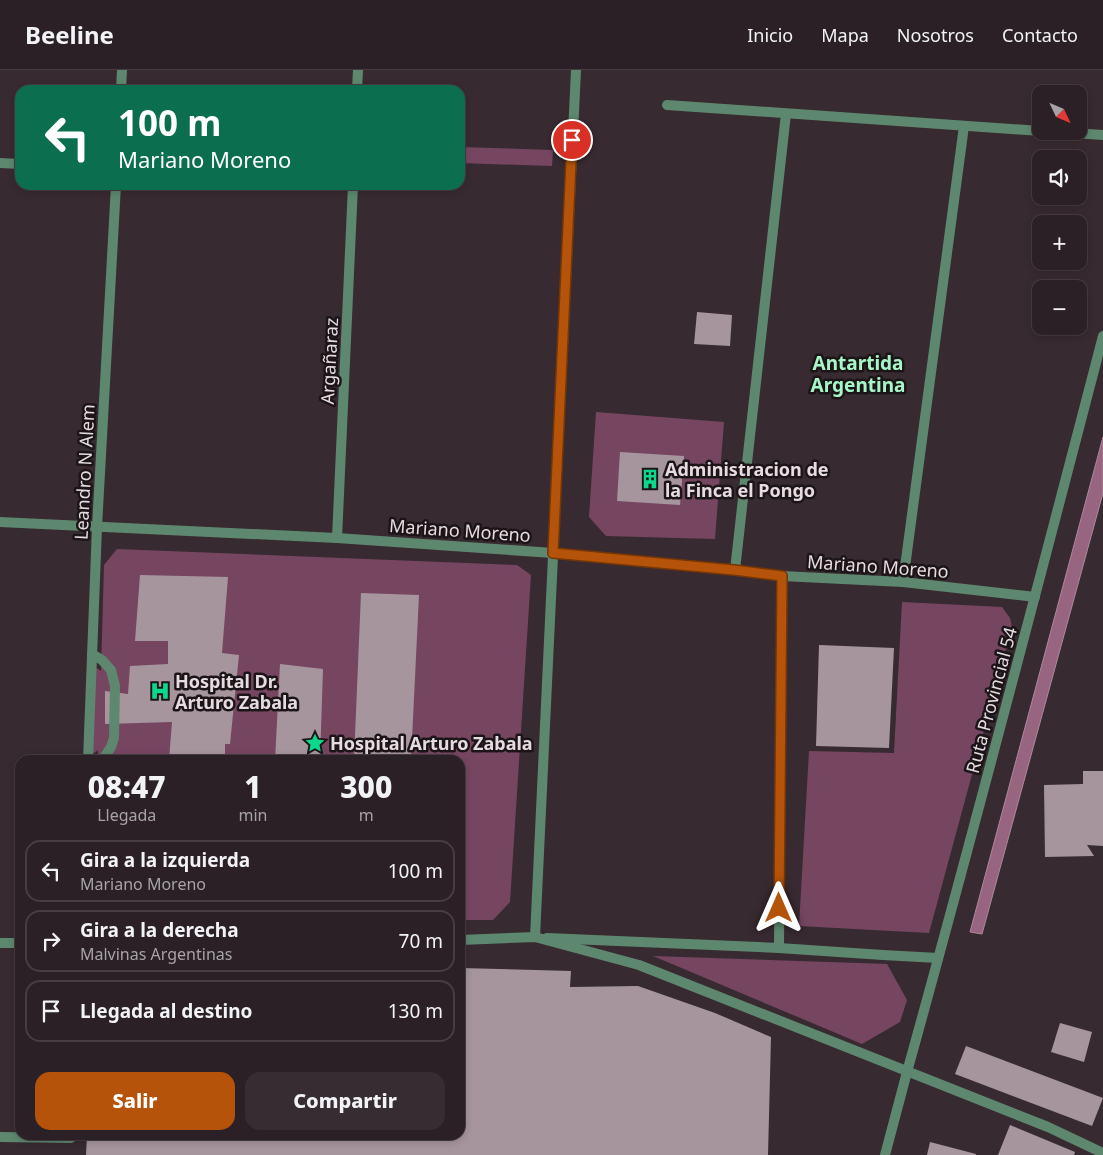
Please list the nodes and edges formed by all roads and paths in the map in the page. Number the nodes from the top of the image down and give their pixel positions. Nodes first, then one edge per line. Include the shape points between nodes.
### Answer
1 (122, 70) edge
2 (358, 70) edge
3 (576, 70) edge
4 (121, 85) edge
5 (357, 85) edge
6 (667, 106) dead end
7 (786, 114) junction
8 (964, 126) junction
9 (1032, 130) edge
10 (1088, 134) edge
11 (1103, 135) edge
12 (0, 163) edge
13 (15, 164) edge
14 (116, 190) edge
15 (353, 190) edge
16 (1103, 336) edge
17 (0, 522) edge
18 (97, 528) junction
19 (337, 538) junction
20 (553, 553) junction
21 (734, 570) junction
22 (782, 576) junction
23 (903, 582) junction
24 (1035, 597) junction
25 (92, 654) junction
26 (88, 755) edge
27 (106, 755) edge
28 (535, 937) junction
29 (465, 940) edge
30 (0, 943) edge
31 (15, 943) edge
32 (779, 948) junction
33 (938, 958) junction
34 (906, 1072) junction
35 (0, 1137) edge
36 (15, 1137) edge
37 (1103, 1153) edge
38 (886, 1155) edge

1 - 4 street
2 - 5 street
3 - 20 street
6 - 7 street
7 - 8 street
7 - 21 street
8 - 9 street
8 - 23 street
10 - 11 street
12 - 13 street
14 - 18 street, Leandro N Alem
15 - 19 street, Argañaraz
16 - 24 street, Ruta Provincial 54
17 - 18 street, Mariano Moreno
18 - 19 street, Mariano Moreno
18 - 25 street, Leandro N Alem
19 - 20 street, Mariano Moreno
20 - 21 street, Mariano Moreno
20 - 28 street
21 - 22 street, Mariano Moreno
22 - 23 street, Mariano Moreno
22 - 32 street
23 - 24 street, Mariano Moreno
24 - 33 street, Ruta Provincial 54
25 - 26 street, Leandro N Alem
25 - 27 street via 111,670 116,686 114,738
28 - 29 street
28 - 32 street
28 - 34 street via 639,965
30 - 31 street
32 - 33 street
33 - 34 street, Ruta Provincial 54
34 - 37 street
34 - 38 street, Ruta Provincial 54
35 - 36 street

